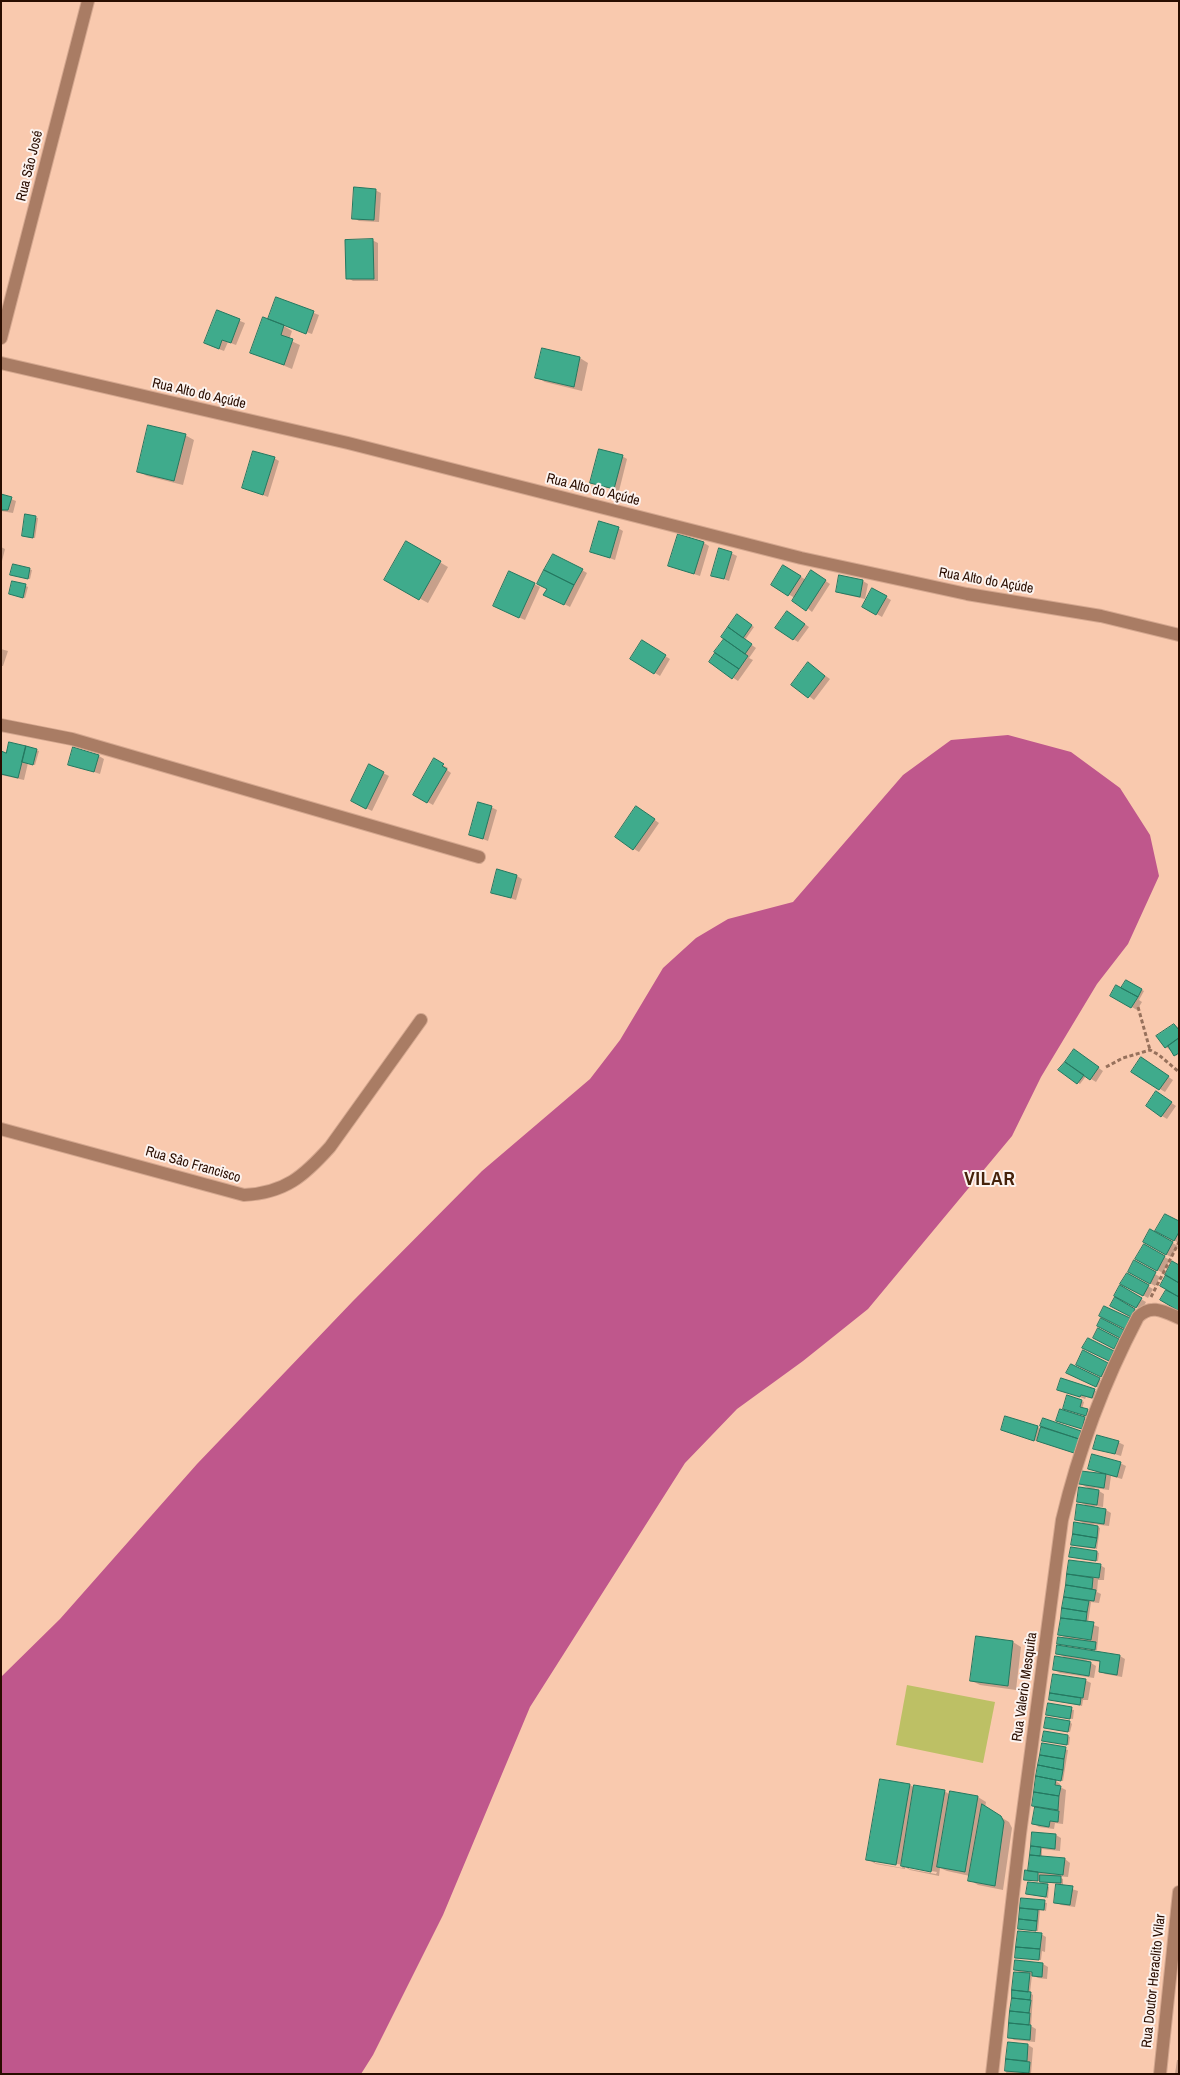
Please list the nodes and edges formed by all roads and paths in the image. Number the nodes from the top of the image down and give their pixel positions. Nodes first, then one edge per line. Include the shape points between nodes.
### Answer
1 (88, 1) edge
2 (1, 338) edge
3 (1, 364) edge
4 (1179, 635) edge
5 (1, 725) edge
6 (478, 858) dead end
7 (1138, 1007) dead end
8 (421, 1020) dead end
9 (1150, 1050) junction
10 (1106, 1067) dead end
11 (1179, 1072) edge
12 (1, 1129) edge
13 (1179, 1242) edge
14 (1143, 1313) junction
15 (1179, 1318) edge
16 (1179, 1892) edge
17 (992, 2074) edge
18 (1160, 2074) edge

1 - 2 street, Rua São José
3 - 4 street, Rua Alto do Açúde via 348,443 800,558 967,594 1101,616
5 - 6 street via 72,739
7 - 9 path
8 - 12 street, Rua Sâo Francisco via 315,1164 299,1179 262,1194 244,1195
9 - 10 path
9 - 11 path
13 - 14 path
14 - 15 street via 1156,1310
14 - 17 street, Rua Valerio Mesquita via 1114,1363 1090,1422 1062,1520
16 - 18 street, Rua Doutor Heraclito Vilar

